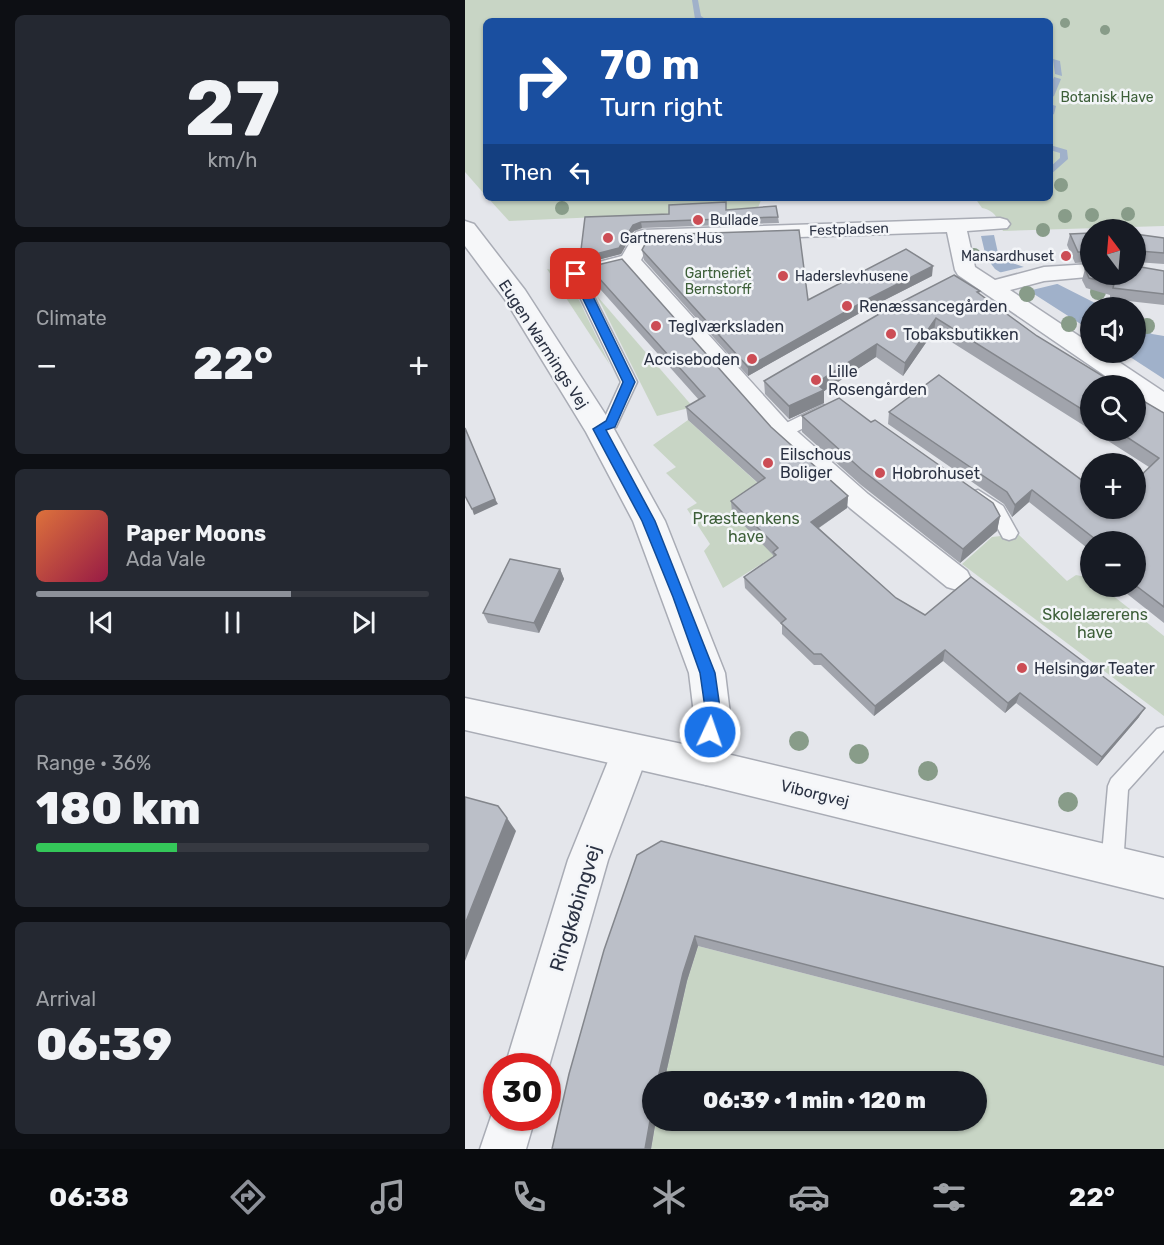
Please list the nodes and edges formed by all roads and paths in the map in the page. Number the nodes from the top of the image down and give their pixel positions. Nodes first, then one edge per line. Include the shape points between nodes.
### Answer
1 (1000, 224) dead end
2 (956, 226) junction
3 (465, 229) edge
4 (630, 261) junction
5 (1080, 271) edge
6 (582, 273) joint
7 (991, 288) junction
8 (1164, 405) edge
9 (833, 407) edge
10 (599, 429) junction
11 (782, 432) junction
12 (968, 491) edge
13 (1009, 533) dead end
14 (957, 579) dead end
15 (465, 714) edge
16 (1164, 736) edge
17 (630, 751) junction
18 (706, 767) junction
19 (1113, 866) junction
20 (1164, 878) edge
21 (531, 1053) edge
22 (508, 1131) edge
23 (503, 1149) edge

1 - 2 street, Festpladsen
2 - 4 street, Festpladsen via 643,236
2 - 7 street via 956,275
3 - 10 street, Eugen Warmings Vej via 516,296
4 - 6 street
4 - 11 street via 756,386
5 - 7 street via 1044,274
6 - 10 lane via 629,382 611,423
7 - 8 street
9 - 11 lane
10 - 18 street, Eugen Warmings Vej via 649,521 707,673 712,714
11 - 14 street via 859,501
12 - 13 lane via 997,511
15 - 17 street, Viborgvej
16 - 19 lane via 1119,786
17 - 18 street, Viborgvej
17 - 21 street, Ringkøbingvej via 588,860
18 - 19 street, Viborgvej
19 - 20 street, Viborgvej
22 - 23 street

